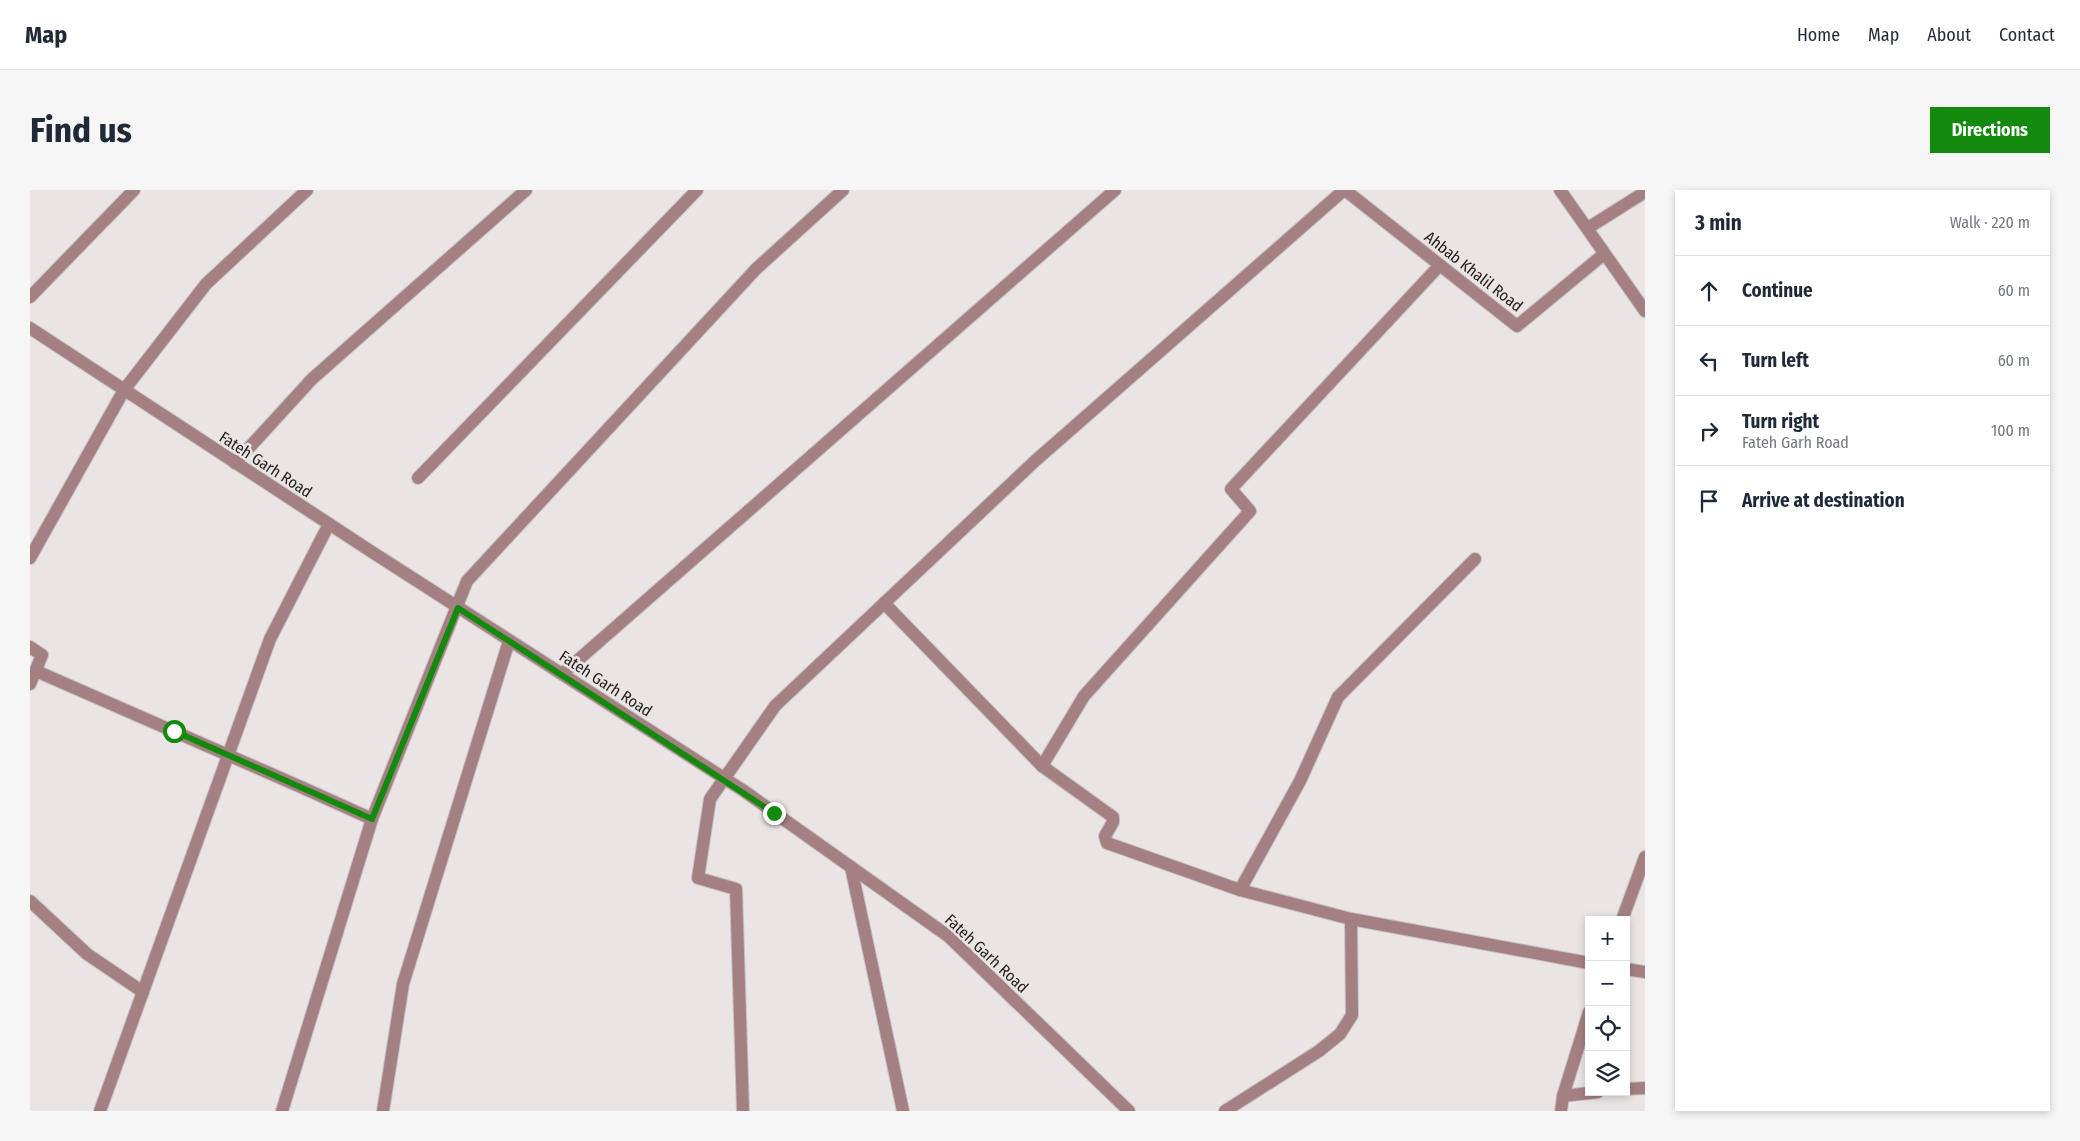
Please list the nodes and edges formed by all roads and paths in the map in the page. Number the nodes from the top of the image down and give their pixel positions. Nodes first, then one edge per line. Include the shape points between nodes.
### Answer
1 (134, 190) edge
2 (307, 190) edge
3 (526, 190) edge
4 (697, 190) edge
5 (843, 190) edge
6 (1115, 190) edge
7 (1344, 190) edge
8 (1560, 190) edge
9 (1645, 192) edge
10 (1588, 228) junction
11 (1604, 254) junction
12 (1440, 265) junction
13 (30, 297) edge
14 (1645, 311) edge
15 (30, 328) edge
16 (124, 390) junction
17 (235, 463) junction
18 (418, 478) dead end
19 (329, 524) junction
20 (30, 558) edge
21 (1475, 558) dead end
22 (884, 604) junction
23 (458, 608) junction
24 (509, 641) junction
25 (30, 647) edge
26 (36, 671) junction
27 (562, 674) junction
28 (30, 684) edge
29 (229, 755) junction
30 (1042, 766) junction
31 (725, 780) junction
32 (372, 819) junction
33 (1645, 858) edge
34 (851, 867) junction
35 (1240, 890) junction
36 (30, 901) edge
37 (1623, 916) edge
38 (1351, 919) junction
39 (1585, 962) edge
40 (1630, 970) edge
41 (1645, 972) edge
42 (143, 992) junction
43 (1585, 1025) edge
44 (1645, 1088) edge
45 (1630, 1090) edge
46 (1585, 1093) edge
47 (1563, 1096) junction
48 (100, 1111) edge
49 (282, 1111) edge
50 (382, 1111) edge
51 (743, 1111) edge
52 (903, 1111) edge
53 (1129, 1111) edge
54 (1225, 1111) edge
55 (1561, 1111) edge

1 - 13 street
2 - 16 street via 206,284
3 - 17 street via 312,379
4 - 18 street
5 - 23 street via 756,269 467,581
6 - 27 street
7 - 12 street, Ahbab Khalil Road
7 - 22 street via 1035,461
8 - 10 street
9 - 10 street
10 - 11 street
11 - 12 street, Ahbab Khalil Road via 1518,326
11 - 14 street
12 - 30 street via 1231,489 1250,511 1084,696
15 - 16 street, Fateh Garh Road
16 - 17 street, Fateh Garh Road
16 - 20 street
17 - 19 street, Fateh Garh Road
19 - 23 street, Fateh Garh Road
19 - 29 street via 270,639
21 - 35 street via 1338,697 1300,781
22 - 30 street
22 - 31 street via 775,706
23 - 24 street, Fateh Garh Road
23 - 32 street
24 - 27 street, Fateh Garh Road
24 - 50 street via 403,984
25 - 26 street via 42,655
26 - 28 street
26 - 29 street
27 - 31 street, Fateh Garh Road
29 - 32 street
29 - 42 street
30 - 35 street via 1113,818 1104,836 1107,843
31 - 34 street, Fateh Garh Road
31 - 51 street via 710,798 698,878 736,889
32 - 49 street
33 - 37 street
34 - 52 street
34 - 53 street, Fateh Garh Road via 948,936
35 - 38 street
36 - 42 street via 87,954
38 - 39 street
38 - 54 street via 1352,1015 1340,1034
40 - 41 street
42 - 48 street
43 - 47 street
44 - 45 street
46 - 47 street
47 - 55 street

